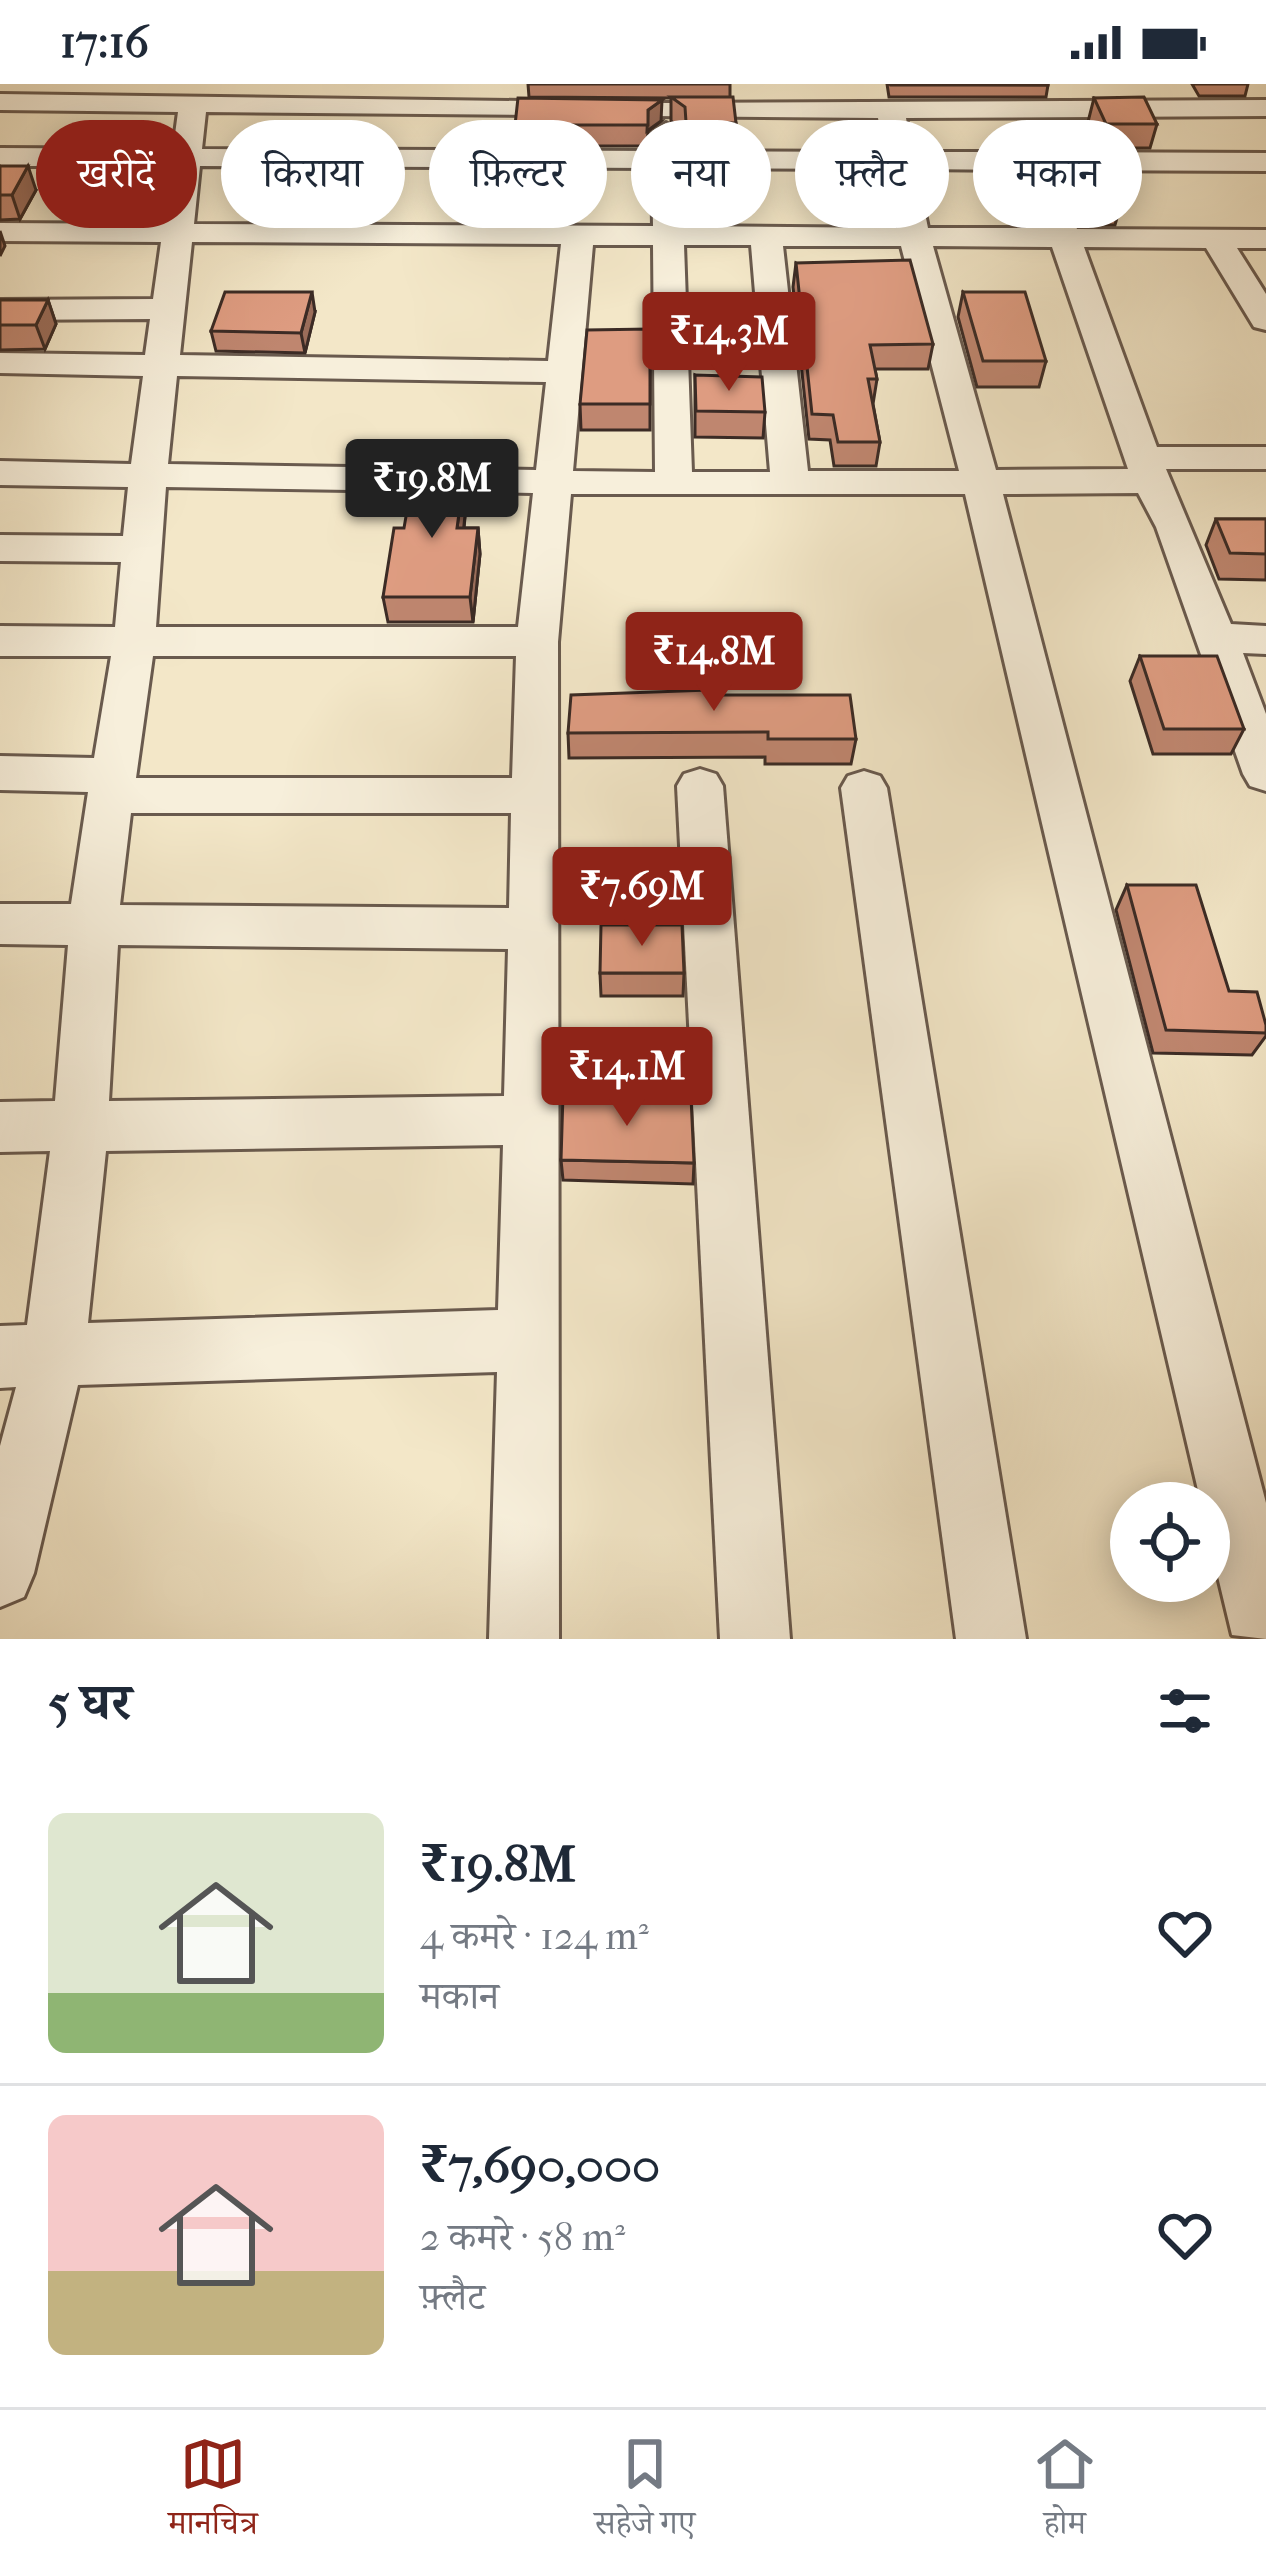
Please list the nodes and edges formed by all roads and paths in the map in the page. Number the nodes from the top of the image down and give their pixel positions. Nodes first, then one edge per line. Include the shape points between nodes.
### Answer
1 (666, 97) edge
2 (0, 102) edge
3 (194, 104) junction
4 (1019, 107) junction
5 (1266, 108) edge
6 (890, 109) junction
7 (192, 120) edge
8 (891, 120) edge
9 (1023, 120) edge
10 (0, 157) edge
11 (36, 157) edge
12 (197, 158) edge
13 (631, 161) edge
14 (1266, 162) edge
15 (1142, 163) edge
16 (670, 228) edge
17 (912, 228) edge
18 (1062, 228) edge
19 (176, 230) junction
20 (0, 232) edge
21 (578, 235) junction
22 (671, 236) junction
23 (914, 236) junction
24 (1065, 236) junction
25 (766, 237) junction
26 (1215, 238) junction
27 (1266, 239) edge
28 (166, 309) junction
29 (0, 310) edge
30 (1266, 320) edge
31 (0, 363) edge
32 (160, 363) junction
33 (567, 372) junction
34 (1266, 458) edge
35 (1147, 470) junction
36 (0, 473) edge
37 (148, 474) junction
38 (556, 481) junction
39 (981, 483) junction
40 (674, 484) junction
41 (790, 484) junction
42 (1175, 527) junction
43 (1220, 528) edge
44 (0, 548) edge
45 (142, 549) junction
46 (1215, 637) junction
47 (1266, 640) edge
48 (0, 641) edge
49 (537, 642) junction
50 (134, 643) junction
51 (0, 773) edge
52 (1266, 774) edge
53 (700, 785) dead end
54 (110, 786) junction
55 (864, 788) dead end
56 (535, 795) junction
57 (0, 924) edge
58 (94, 926) junction
59 (533, 928) junction
60 (530, 1120) junction
61 (79, 1126) junction
62 (0, 1127) edge
63 (528, 1340) junction
64 (27, 1358) edge
65 (0, 1573) edge
66 (1266, 1635) edge
67 (524, 1639) edge
68 (755, 1639) edge
69 (991, 1639) edge

1 - 3 street
1 - 6 street
2 - 3 street
3 - 7 street
4 - 5 street
4 - 6 street
4 - 9 street
6 - 8 street
10 - 11 street
12 - 13 street
14 - 15 street
16 - 22 street
17 - 23 street
18 - 24 street
19 - 20 street
19 - 21 street
19 - 28 street
21 - 22 street
21 - 33 street
22 - 25 street
22 - 40 street
23 - 24 street
23 - 25 street
23 - 39 street
24 - 26 street
24 - 35 street
25 - 41 street
26 - 27 street
26 - 30 street
28 - 29 street
28 - 32 street
31 - 32 street
32 - 33 street
32 - 37 street
33 - 38 street
34 - 35 street
35 - 39 street
35 - 42 street
36 - 37 street
37 - 38 street
37 - 45 street
38 - 40 street
38 - 49 street
39 - 41 street
39 - 66 street
40 - 41 street
42 - 43 street
42 - 46 street
44 - 45 street
45 - 50 street
46 - 47 street
46 - 52 street
48 - 50 street
49 - 50 street
49 - 56 street
50 - 54 street
51 - 54 street
53 - 68 street
54 - 56 street
54 - 58 street
55 - 69 street
56 - 59 street
57 - 58 street
58 - 59 street
58 - 61 street
59 - 60 street
60 - 61 street
60 - 63 street
61 - 62 street
61 - 64 street
63 - 64 street
63 - 67 street
64 - 65 street

